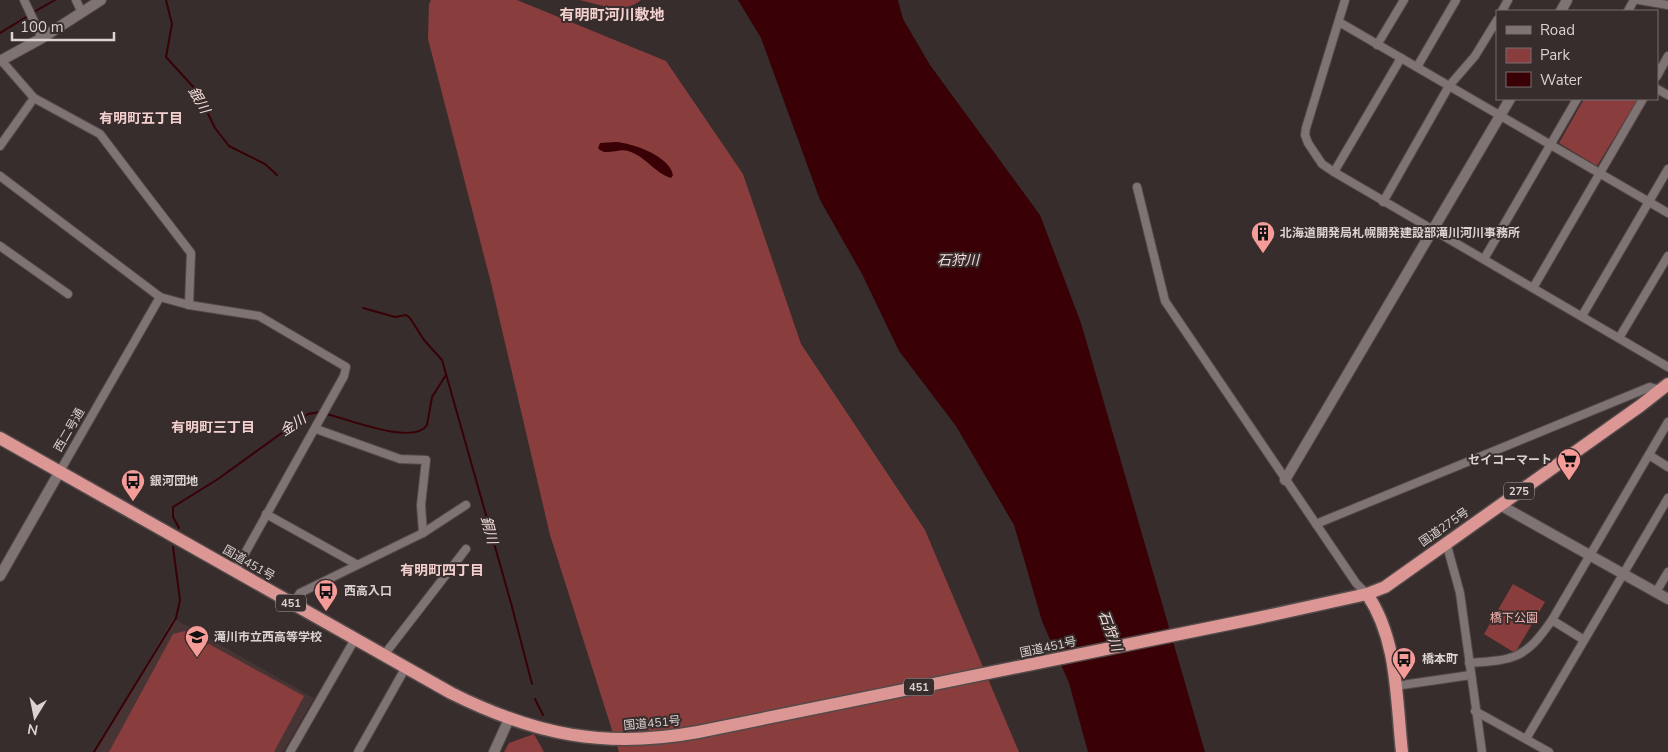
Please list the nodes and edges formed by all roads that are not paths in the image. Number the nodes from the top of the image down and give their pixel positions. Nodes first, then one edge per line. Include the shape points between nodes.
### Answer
1 (24, 0) edge
2 (76, 0) edge
3 (102, 0) edge
4 (1345, 0) edge
5 (1404, 0) edge
6 (1456, 0) edge
7 (1639, 0) edge
8 (1668, 5) edge
9 (82, 13) junction
10 (1339, 22) junction
11 (1496, 22) edge
12 (42, 38) junction
13 (1377, 45) junction
14 (1668, 56) edge
15 (1401, 58) junction
16 (1, 60) edge
17 (1417, 67) junction
18 (1658, 74) edge
19 (1449, 86) junction
20 (34, 98) junction
21 (1509, 100) edge
22 (1576, 100) edge
23 (1642, 100) edge
24 (1501, 115) junction
25 (1550, 144) junction
26 (0, 146) edge
27 (1668, 169) edge
28 (1334, 172) junction
29 (1600, 173) junction
30 (0, 176) edge
31 (1137, 186) dead end
32 (1383, 202) junction
33 (1649, 202) junction
34 (1668, 213) edge
35 (1434, 230) junction
36 (0, 246) edge
37 (1668, 256) edge
38 (1484, 259) junction
39 (1533, 288) junction
40 (68, 294) dead end
41 (160, 296) junction
42 (189, 305) junction
43 (1582, 316) junction
44 (1619, 338) junction
45 (1668, 367) edge
46 (1664, 387) edge
47 (1668, 422) edge
48 (316, 429) junction
49 (0, 438) edge
50 (1648, 456) junction
51 (1668, 467) edge
52 (60, 471) junction
53 (1285, 480) junction
54 (1668, 498) edge
55 (466, 505) dead end
56 (1500, 505) junction
57 (266, 514) junction
58 (1316, 524) junction
59 (423, 532) junction
60 (1446, 542) junction
61 (466, 549) dead end
62 (1590, 557) junction
63 (356, 564) junction
64 (235, 571) junction
65 (1668, 572) edge
66 (1623, 574) junction
67 (0, 576) edge
68 (1656, 592) junction
69 (1367, 594) junction
70 (1668, 599) edge
71 (293, 604) junction
72 (1552, 620) junction
73 (355, 639) junction
74 (1584, 640) junction
75 (384, 655) junction
76 (1469, 663) junction
77 (406, 667) junction
78 (1471, 675) junction
79 (1395, 686) junction
80 (1475, 711) junction
81 (509, 719) junction
82 (1526, 739) junction
83 (290, 752) edge
84 (358, 752) edge
85 (494, 752) edge
86 (1402, 752) edge
87 (1482, 752) edge
88 (1549, 752) edge

1 - 12 street
2 - 9 street
3 - 9 street
4 - 10 street
5 - 13 street
6 - 17 street
7 - 8 street
9 - 12 street
10 - 13 street
10 - 28 street via 1305,135 1322,164
11 - 19 street via 1475,56
12 - 16 street
13 - 15 street
14 - 18 street
15 - 17 street
15 - 28 street
16 - 20 street
17 - 19 street
19 - 24 street
19 - 32 street
20 - 26 street
20 - 42 street via 100,134 176,234 192,260
21 - 24 street
22 - 25 street
23 - 29 street
24 - 25 street
24 - 35 street
25 - 29 street
25 - 38 street
27 - 33 street
28 - 32 street
29 - 33 street
29 - 39 street
30 - 41 street
31 - 53 street via 1165,301
32 - 35 street
33 - 34 street
33 - 43 street
35 - 38 street
35 - 53 street
36 - 40 street
37 - 44 street
38 - 39 street
39 - 43 street
41 - 42 street
41 - 52 street, 西二号通
42 - 48 street via 260,316 343,364 346,367 344,376
43 - 44 street
44 - 45 street
46 - 56 highway, 国道275号 / 275
46 - 58 street via 1640,391
47 - 50 street
48 - 57 street
48 - 59 street via 400,459 426,460 421,505
49 - 52 highway, 国道451号 / 451
50 - 51 street
50 - 62 street
52 - 64 highway, 国道451号 / 451
52 - 67 street, 西二号通
53 - 58 street
54 - 66 street
55 - 59 street
56 - 60 highway, 国道275号 / 275
56 - 62 street
57 - 63 street
57 - 64 street
58 - 69 street
59 - 63 street
60 - 69 highway, 国道275号 / 275 via 1385,587
60 - 76 street via 1460,593
61 - 75 street
62 - 66 street
62 - 72 street
63 - 71 street via 300,592
64 - 71 highway, 国道451号 / 451
65 - 68 street
66 - 68 street
66 - 74 street
68 - 70 street
69 - 79 highway via 1378,610 1392,649
69 - 81 highway, 国道451号 / 451 via 671,737 594,738 544,730
71 - 73 highway, 国道451号 / 451
72 - 74 street
72 - 76 street via 1520,656
73 - 75 highway, 国道451号 / 451
73 - 83 street
74 - 82 street
75 - 77 highway, 国道451号 / 451
76 - 78 street
77 - 81 highway, 国道451号 / 451 via 451,693
77 - 84 street
78 - 79 street
78 - 80 street
79 - 86 highway
80 - 82 street
80 - 87 street
81 - 85 street
82 - 88 street

